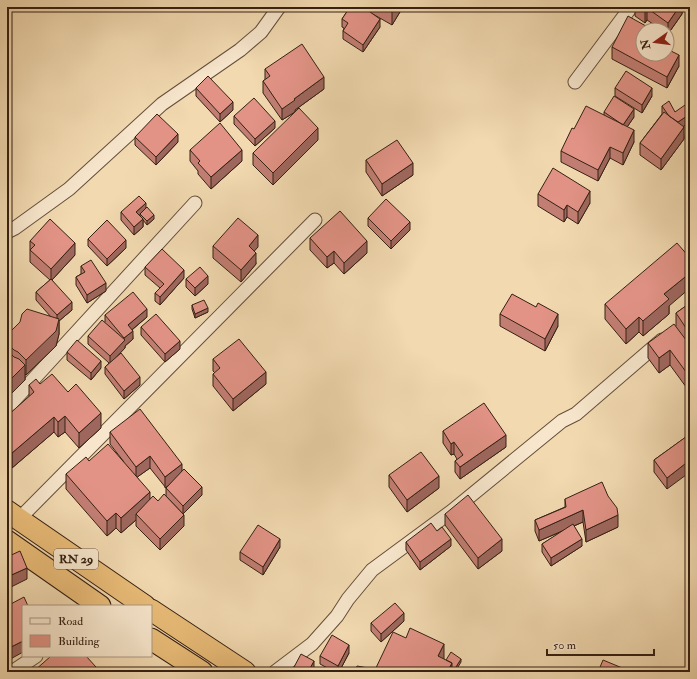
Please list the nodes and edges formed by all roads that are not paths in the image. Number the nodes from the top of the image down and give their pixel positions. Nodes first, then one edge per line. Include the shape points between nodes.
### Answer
1 (279, 7) edge
2 (631, 7) edge
3 (575, 82) dead end
4 (195, 203) dead end
5 (315, 220) dead end
6 (7, 232) edge
7 (671, 330) edge
8 (7, 408) edge
9 (13, 515) edge
10 (7, 540) edge
11 (99, 605) edge
12 (143, 605) edge
13 (152, 611) edge
14 (152, 640) edge
15 (34, 657) edge
16 (12, 672) edge
17 (202, 672) edge
18 (245, 672) edge
19 (275, 672) edge

1 - 6 street via 261,32 240,50 162,104 69,188
2 - 3 street
4 - 8 street
5 - 9 street
7 - 19 street via 576,414 562,421 452,511 372,570 312,644
9 - 12 highway, RN 29
10 - 11 highway, RN 29
13 - 18 highway
14 - 17 highway
15 - 16 street

